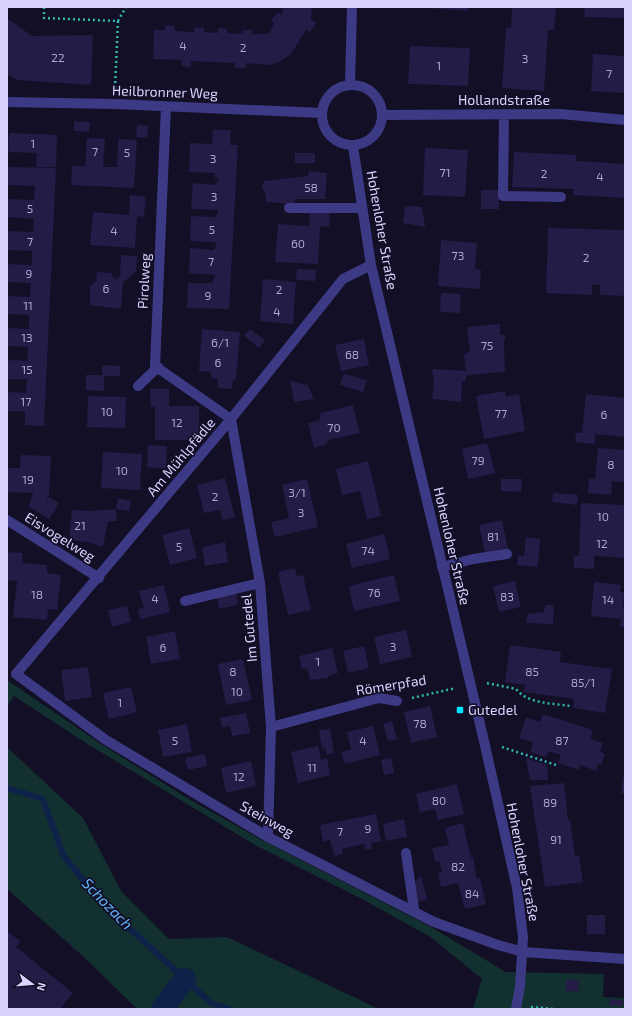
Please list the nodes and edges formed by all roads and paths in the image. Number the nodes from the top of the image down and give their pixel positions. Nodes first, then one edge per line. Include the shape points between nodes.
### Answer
1 (44, 7) edge
2 (126, 7) edge
3 (352, 7) edge
4 (118, 21) junction
5 (350, 85) junction
6 (7, 102) edge
7 (115, 104) junction
8 (166, 106) junction
9 (322, 113) junction
10 (504, 114) junction
11 (382, 115) junction
12 (625, 120) edge
13 (353, 146) junction
14 (561, 197) dead end
15 (289, 208) dead end
16 (362, 208) junction
17 (372, 265) junction
18 (158, 368) junction
19 (138, 386) dead end
20 (230, 420) junction
21 (7, 520) edge
22 (507, 554) dead end
23 (442, 567) junction
24 (99, 578) junction
25 (260, 583) junction
26 (186, 601) dead end
27 (16, 674) joint
28 (469, 682) junction
29 (397, 701) joint
30 (570, 706) dead end
31 (271, 727) junction
32 (484, 741) junction
33 (556, 765) dead end
34 (268, 837) junction
35 (406, 853) dead end
36 (414, 910) junction
37 (523, 952) junction
38 (625, 959) edge
39 (516, 1007) edge
40 (554, 1009) edge

1 - 4 path via 44,18
2 - 4 path
3 - 5 street
4 - 7 path
5 - 9 street via 336,89 326,99
5 - 11 street via 363,87 373,93 380,103
6 - 7 street, Heilbronner Weg
7 - 8 street, Heilbronner Weg
8 - 9 street, Heilbronner Weg
8 - 18 street, Pirolweg via 154,366
9 - 13 street via 323,126 330,136 341,144
10 - 11 street, Hollandstraße
10 - 12 street, Hollandstraße via 561,114
10 - 14 street via 503,196
11 - 13 street via 378,130 373,136 368,141
13 - 16 street, Hohenloher Straße
15 - 16 street
16 - 17 street, Hohenloher Straße
17 - 20 street, Am Mühlpfädle via 343,279
17 - 23 street, Hohenloher Straße
18 - 19 street
18 - 20 street
20 - 24 street, Am Mühlpfädle
20 - 25 street, Im Gutedel
21 - 24 street, Eisvogelweg
22 - 23 street
23 - 28 street, Hohenloher Straße
24 - 27 street, Am Mühlpfädle
25 - 26 street
25 - 31 street, Im Gutedel
27 - 34 street, Steinweg via 106,740
28 - 29 path, Römerpfad
28 - 30 path via 516,689 521,696 528,699
28 - 32 street, Hohenloher Straße
29 - 31 street, Römerpfad via 379,698
31 - 34 street, Im Gutedel
32 - 33 path
32 - 37 street, Hohenloher Straße via 517,888
34 - 36 street, Steinweg
35 - 36 street
36 - 37 street, Steinweg via 434,922 498,946
37 - 38 street, Steinweg
37 - 39 street, Hohenloher Straße
39 - 40 path

